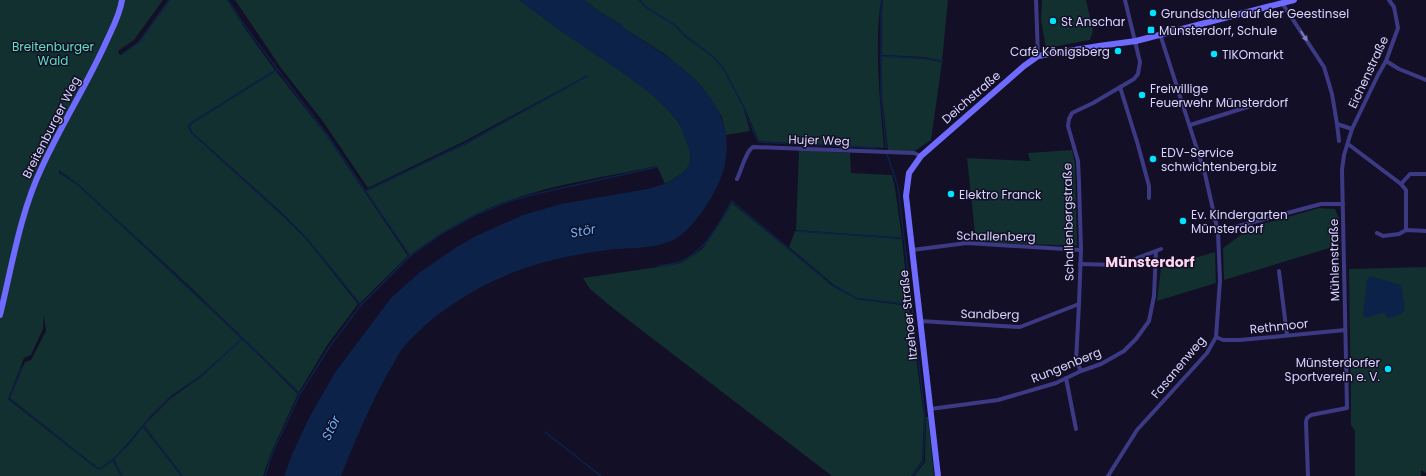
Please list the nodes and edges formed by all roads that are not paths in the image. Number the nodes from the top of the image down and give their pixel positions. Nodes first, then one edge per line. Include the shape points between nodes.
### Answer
1 (122, 0) edge
2 (1036, 0) edge
3 (1125, 0) edge
4 (1294, 0) edge
5 (1389, 0) edge
6 (1282, 3) junction
7 (1160, 34) junction
8 (1136, 41) junction
9 (1038, 56) junction
10 (1386, 61) junction
11 (1426, 80) edge
12 (1120, 87) junction
13 (1257, 104) dead end
14 (1337, 124) junction
15 (1190, 125) junction
16 (1352, 129) junction
17 (1339, 141) dead end
18 (1348, 144) junction
19 (921, 156) junction
20 (1426, 174) edge
21 (736, 179) dead end
22 (1401, 184) junction
23 (1149, 198) dead end
24 (1343, 204) junction
25 (1406, 230) junction
26 (1426, 231) edge
27 (1217, 232) junction
28 (1377, 233) dead end
29 (1161, 249) dead end
30 (912, 250) junction
31 (1081, 250) junction
32 (1156, 251) junction
33 (1080, 264) junction
34 (1280, 271) dead end
35 (1079, 304) junction
36 (0, 315) edge
37 (920, 321) junction
38 (1345, 330) junction
39 (1287, 335) junction
40 (1216, 337) junction
41 (1081, 371) junction
42 (1066, 378) junction
43 (930, 409) junction
44 (1076, 429) dead end
45 (938, 476) edge
46 (1108, 476) edge
47 (1308, 476) edge

1 - 36 street, Breitenburger Weg via 100,57 32,190
2 - 9 street
3 - 8 street
4 - 6 street
5 - 10 street, Eichenstraße via 1394,7 1398,28
6 - 7 street
6 -> 14 street via 1322,64 1332,94
7 - 8 street
7 - 15 street, Fasanenweg
8 - 9 street
8 - 12 street, Schallenbergstraße via 1140,62 1138,74
9 - 19 street, Deichstraße
10 - 11 street
10 - 16 street, Eichenstraße
12 - 23 street via 1149,186
12 - 31 street, Schallenbergstraße via 1072,113 1069,118 1068,126 1078,161
13 - 15 street
14 - 16 street
14 - 17 street
15 - 27 street, Fasanenweg via 1205,174
16 - 18 street, Mühlenstraße
18 - 22 street
18 - 24 street, Mühlenstraße via 1342,170
19 - 21 street, Hujer Weg via 914,153 753,147 749,150
19 - 30 street, Itzehoer Straße via 909,173 906,184
20 - 22 street via 1410,174
22 - 25 street via 1406,190
24 - 27 street via 1321,204
24 - 38 street, Mühlenstraße
25 - 26 street
25 - 28 street via 1399,234 1383,236
27 - 40 street, Fasanenweg via 1220,280
29 - 32 street
30 - 31 street, Schallenberg via 976,243
30 - 37 street, Itzehoer Straße
31 - 33 street, Schallenbergstraße
32 - 33 street via 1119,265
32 - 41 street, Rungenberg via 1154,296 1149,321 1124,351 1101,364
33 - 35 street, Schallenbergstraße
34 - 39 street
35 - 37 street, Sandberg via 1020,327
35 - 41 street, Schallenbergstraße via 1076,361
37 - 43 street, Itzehoer Straße
38 - 39 street, Rethmoor
38 - 47 street, Mühlenstraße via 1347,408 1307,418
39 - 40 street, Rethmoor via 1240,340 1223,340
40 - 46 street, Fasanenweg via 1207,353 1137,430
41 - 42 street, Rungenberg
42 - 43 street, Rungenberg via 998,400
42 - 44 street
43 - 45 street, Itzehoer Straße

